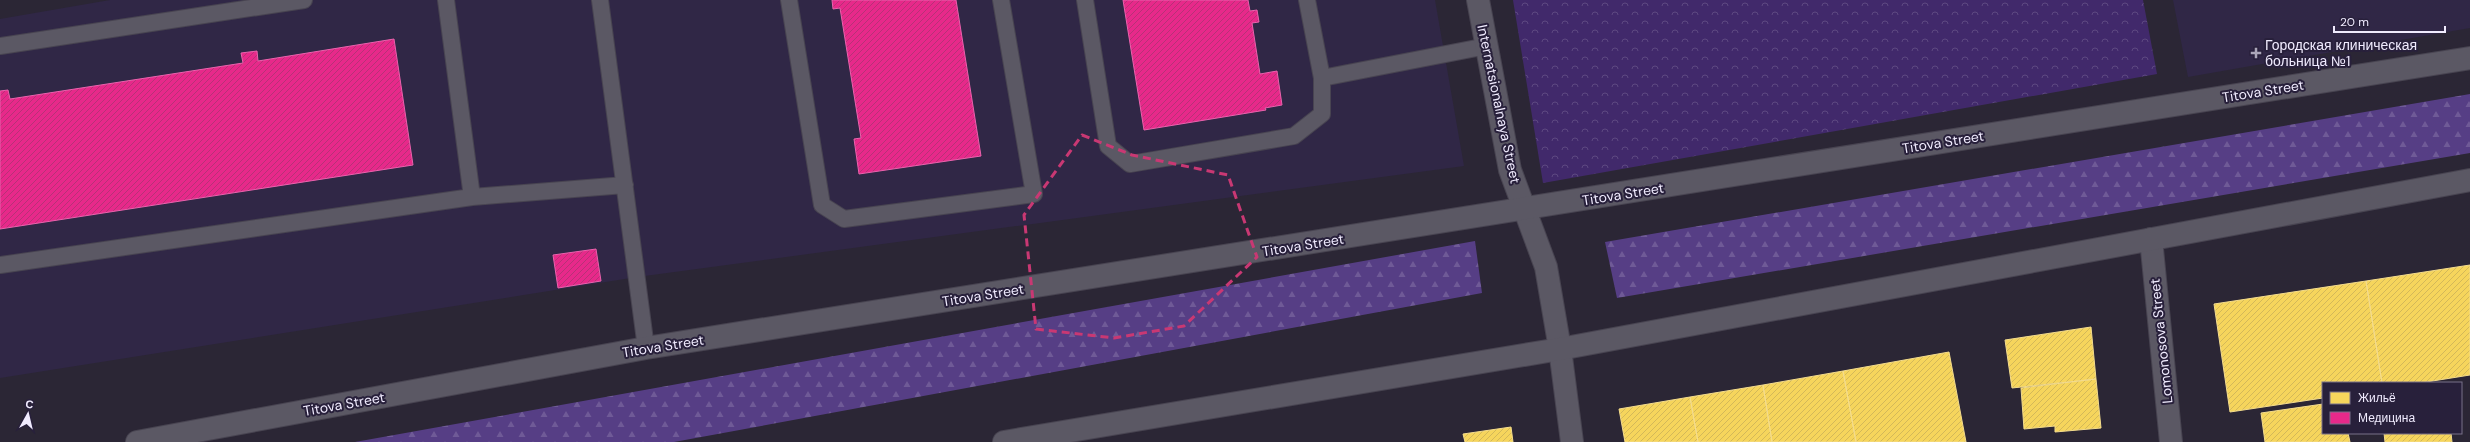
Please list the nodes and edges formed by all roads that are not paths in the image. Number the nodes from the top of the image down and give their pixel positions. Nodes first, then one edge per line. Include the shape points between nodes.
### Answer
1 (304, 0) edge
2 (446, 0) edge
3 (600, 0) edge
4 (789, 0) edge
5 (1001, 0) edge
6 (1085, 0) edge
7 (1307, 0) edge
8 (1478, 0) edge
9 (0, 46) edge
10 (1487, 46) junction
11 (2470, 58) edge
12 (1322, 78) junction
13 (2470, 180) edge
14 (625, 185) junction
15 (472, 197) junction
16 (1524, 210) junction
17 (2151, 239) junction
18 (0, 265) edge
19 (646, 348) junction
20 (1560, 349) junction
21 (138, 442) edge
22 (1004, 442) edge
23 (1572, 442) edge
24 (2171, 442) edge

1 - 9 lane
2 - 15 lane
3 - 14 lane
4 - 5 lane via 822,205 844,219 1034,194
6 - 12 lane via 1108,146 1130,164 1294,136 1322,114
7 - 12 lane
8 - 10 street, Internatsionalnaya Street
10 - 12 lane
10 - 16 street, Internatsionalnaya Street via 1510,170
11 - 16 street, Titova Street
13 - 17 street
14 - 15 lane
14 - 19 lane
15 - 18 lane
16 - 19 street, Titova Street
16 - 20 street, Internatsionalnaya Street via 1546,267
17 - 20 street
17 - 24 street, Lomonosova Street
19 - 21 street, Titova Street
20 - 22 street
20 - 23 street, Internatsionalnaya Street

